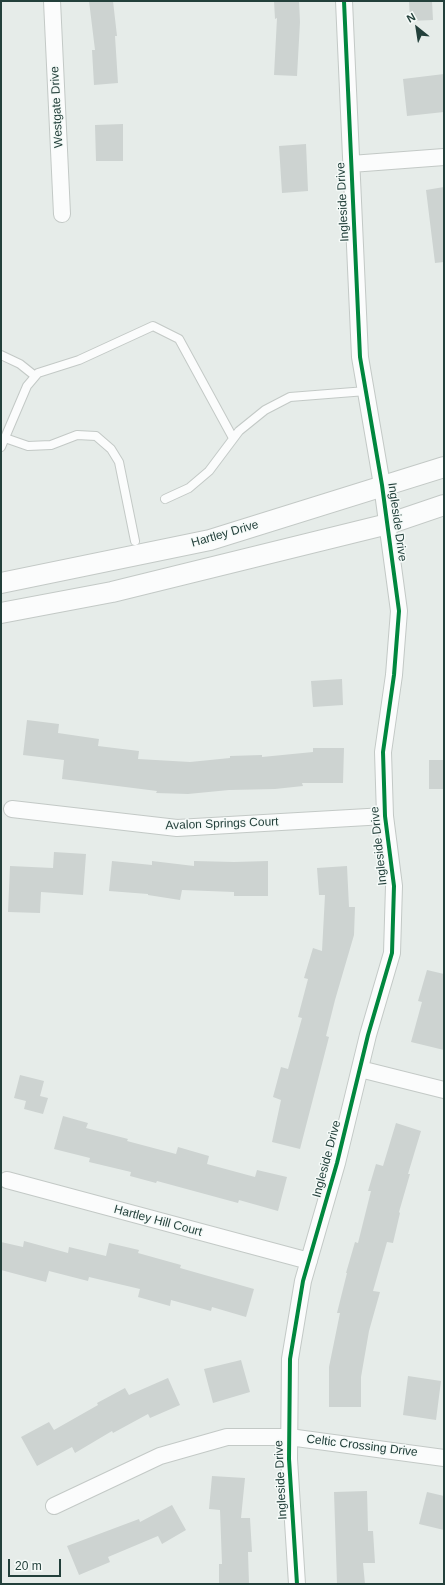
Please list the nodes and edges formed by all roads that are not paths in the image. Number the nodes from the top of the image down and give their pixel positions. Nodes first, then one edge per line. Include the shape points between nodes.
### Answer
1 (52, 1) edge
2 (344, 1) edge
3 (444, 157) edge
4 (351, 164) junction
5 (62, 214) dead end
6 (1, 354) edge
7 (35, 376) junction
8 (366, 391) junction
9 (5, 438) junction
10 (234, 438) junction
11 (1, 447) edge
12 (444, 467) edge
13 (382, 485) junction
14 (165, 499) dead end
15 (444, 505) edge
16 (388, 524) junction
17 (135, 541) dead end
18 (1, 583) edge
19 (1, 614) edge
20 (12, 809) dead end
21 (385, 816) junction
22 (360, 1069) junction
23 (444, 1090) edge
24 (7, 1180) dead end
25 (309, 1261) junction
26 (289, 1437) junction
27 (444, 1458) edge
28 (54, 1506) dead end
29 (297, 1584) edge

1 - 5 street, Westgate Drive
2 - 4 street, Ingleside Drive
3 - 4 street
4 - 8 street, Ingleside Drive via 360,357
6 - 7 lane
7 - 9 lane via 27,386
7 - 10 lane via 79,360 153,326 179,339
8 - 10 lane via 290,397 265,410
8 - 13 street, Ingleside Drive
9 - 11 lane
9 - 17 lane via 28,446 51,445 78,435 96,436 111,449 119,462
10 - 14 lane via 209,471 189,488
12 - 13 street, Hartley Drive
13 - 16 street, Ingleside Drive
13 - 18 street, Hartley Drive via 210,540
15 - 16 street
16 - 19 street via 112,592
16 - 21 street, Ingleside Drive via 399,611 394,675 383,752
20 - 21 street, Avalon Springs Court via 176,828
21 - 22 street, Ingleside Drive via 394,886 392,953
22 - 23 street
22 - 25 street, Ingleside Drive
24 - 25 street, Hartley Hill Court
25 - 26 street, Ingleside Drive via 303,1281 290,1359
26 - 27 street, Celtic Crossing Drive
26 - 28 street, Celtic Crossing Drive via 227,1437 160,1456
26 - 29 street, Ingleside Drive

